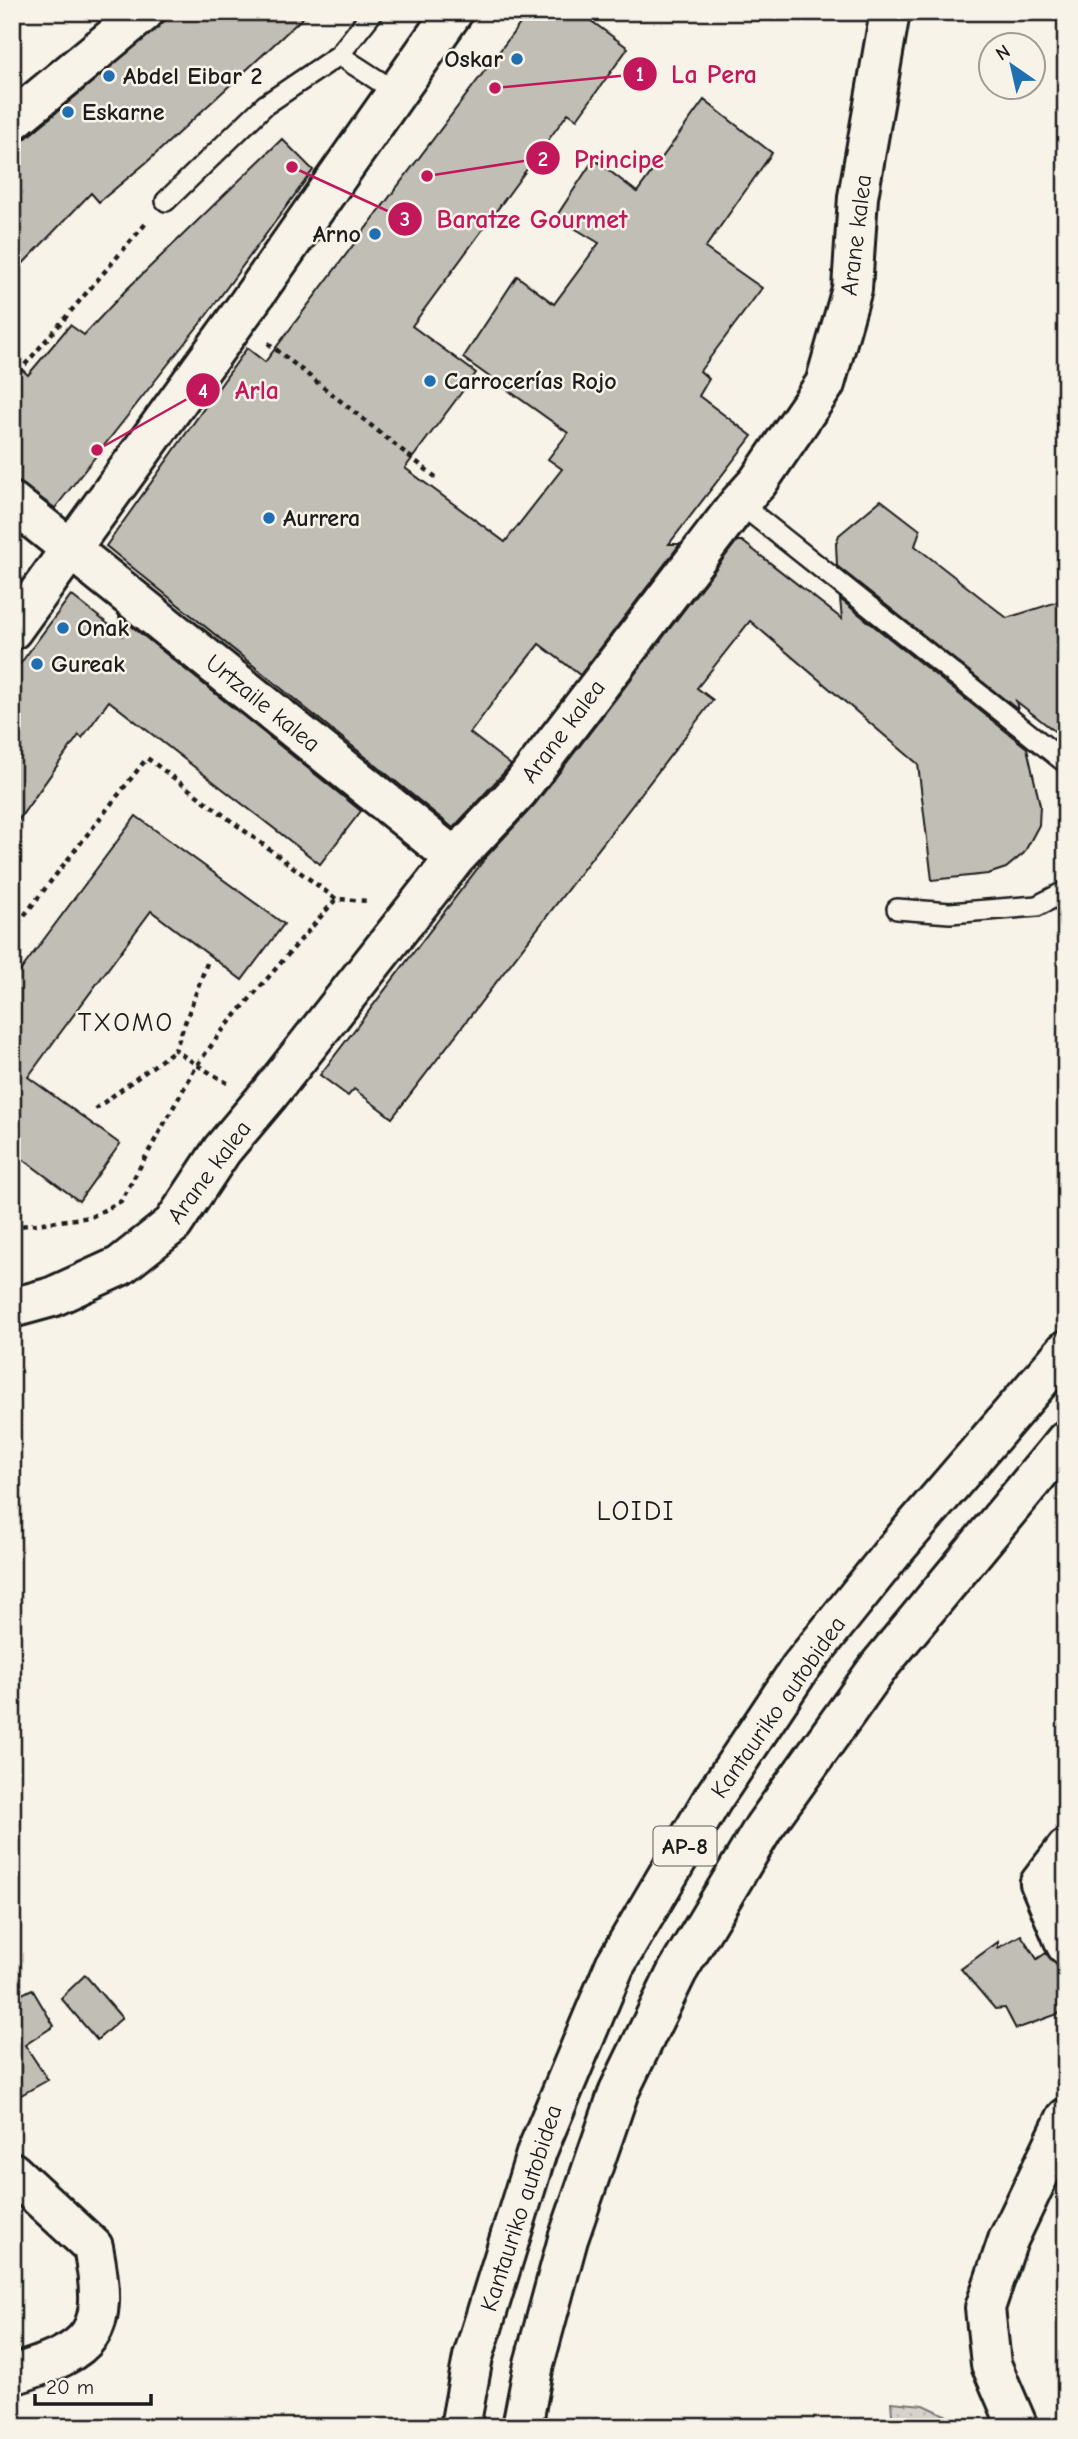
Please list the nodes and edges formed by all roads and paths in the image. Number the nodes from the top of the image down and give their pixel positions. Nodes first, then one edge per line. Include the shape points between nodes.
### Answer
1 (144, 12) edge
2 (373, 12) edge
3 (453, 12) edge
4 (890, 12) edge
5 (340, 55) junction
6 (396, 92) junction
7 (12, 121) edge
8 (166, 201) joint
9 (237, 318) junction
10 (12, 380) edge
11 (438, 479) dead end
12 (12, 502) edge
13 (739, 503) junction
14 (70, 548) junction
15 (12, 630) edge
16 (1066, 763) edge
17 (455, 858) junction
18 (1066, 891) edge
19 (897, 909) dead end
20 (12, 931) edge
21 (207, 963) dead end
22 (175, 1050) junction
23 (197, 1065) junction
24 (262, 1104) junction
25 (95, 1109) dead end
26 (12, 1227) edge
27 (12, 1308) edge
28 (1066, 1350) edge
29 (1066, 1440) edge
30 (1066, 1849) edge
31 (1066, 1945) edge
32 (1066, 2119) edge
33 (12, 2172) edge
34 (12, 2375) edge
35 (460, 2427) edge
36 (522, 2427) edge
37 (1018, 2427) edge

1 - 7 main road
2 - 5 lane
3 - 6 main road
4 - 13 main road, Arane kalea via 858,197 852,289 825,384
5 - 6 lane
5 - 8 lane via 265,105
6 - 9 main road
8 - 10 path
9 - 11 path
9 - 14 main road
12 - 14 main road, Urtzaile kalea
13 - 16 lane
13 - 17 main road, Arane kalea via 518,791
14 - 15 main road
14 - 17 main road, Urtzaile kalea
17 - 24 main road, Arane kalea
18 - 19 lane via 1037,906 950,913
20 - 23 path via 147,758 336,899
21 - 22 path
22 - 23 path
22 - 25 path
23 - 24 path
23 - 26 path via 121,1201 91,1217
24 - 27 main road, Arane kalea via 222,1150 173,1224 120,1266 52,1297
28 - 35 main road, Kantauriko autobidea / AP-8 via 800,1668 712,1800 615,1965 537,2151 477,2344
29 - 36 main road, AP-8 via 880,1665 764,1827 677,1972 619,2091 568,2239
30 - 31 main road via 1040,1883
32 - 37 main road via 1008,2240 985,2308 991,2364
33 - 34 main road via 93,2247 98,2326 86,2343

